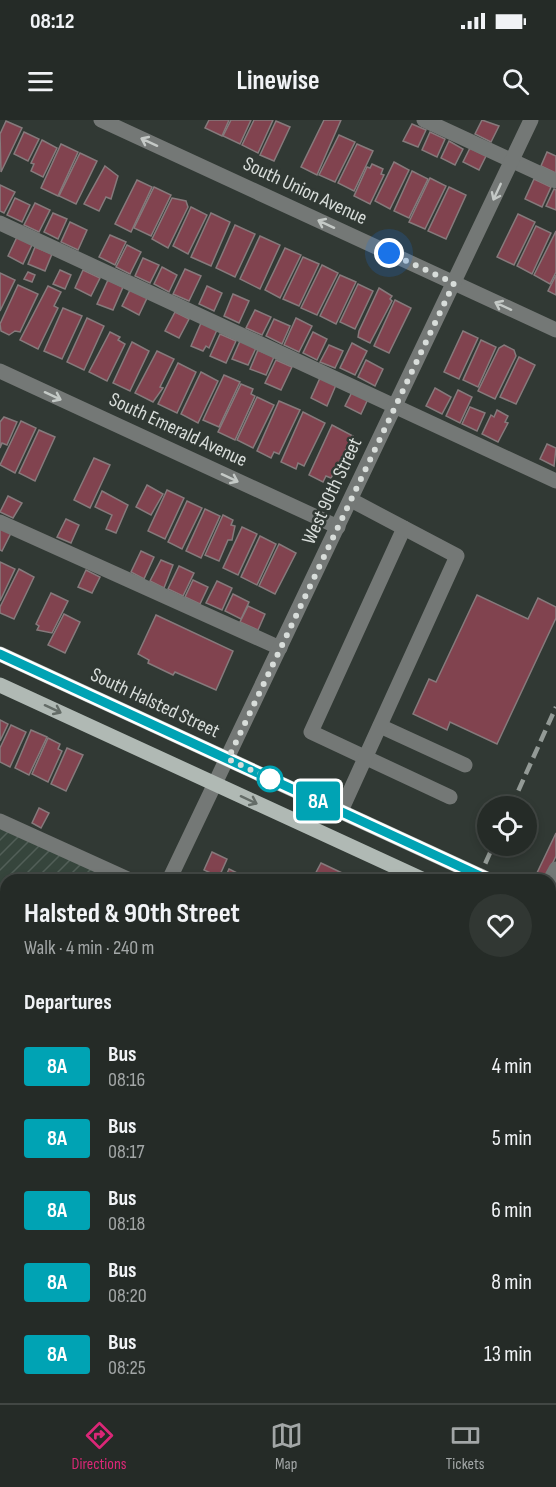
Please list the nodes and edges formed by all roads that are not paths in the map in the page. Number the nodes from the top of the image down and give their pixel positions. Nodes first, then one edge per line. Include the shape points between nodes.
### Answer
1 (101, 120) edge
2 (424, 120) edge
3 (531, 120) edge
4 (512, 161) junction
5 (556, 181) edge
6 (0, 223) edge
7 (454, 283) junction
8 (556, 330) edge
9 (0, 371) edge
10 (395, 406) junction
11 (556, 481) edge
12 (351, 500) junction
13 (0, 522) edge
14 (338, 527) junction
15 (404, 528) junction
16 (280, 648) junction
17 (0, 654) edge
18 (0, 685) edge
19 (380, 726) junction
20 (366, 757) junction
21 (228, 759) junction
22 (465, 765) dead end
23 (215, 784) junction
24 (450, 797) dead end
25 (341, 811) junction
26 (0, 820) edge
27 (117, 874) edge
28 (172, 874) edge
29 (410, 874) edge
30 (476, 874) edge

7 -> 1 street, South Union Avenue
2 - 4 street
3 - 4 street, West 90th Street
4 - 5 street
4 -> 7 street, West 90th Street
6 - 10 street
8 -> 7 street, South Union Avenue
7 - 10 street, West 90th Street
9 -> 14 street, South Emerald Avenue
10 - 11 street
10 - 12 street, West 90th Street
12 - 14 street, West 90th Street
12 - 15 street
13 - 16 street
14 - 16 street, West 90th Street
15 - 19 street via 457,556
15 - 20 street via 311,732
16 - 21 street, West 90th Street
17 - 21 main road, South Halsted Street
18 -> 23 main road
19 - 20 street
19 - 22 street
20 - 24 street
20 - 25 street
21 - 23 street, West 90th Street
21 - 25 main road, South Halsted Street
23 - 28 street, West 90th Street
23 -> 29 main road
25 - 30 main road, South Halsted Street
26 - 27 street

